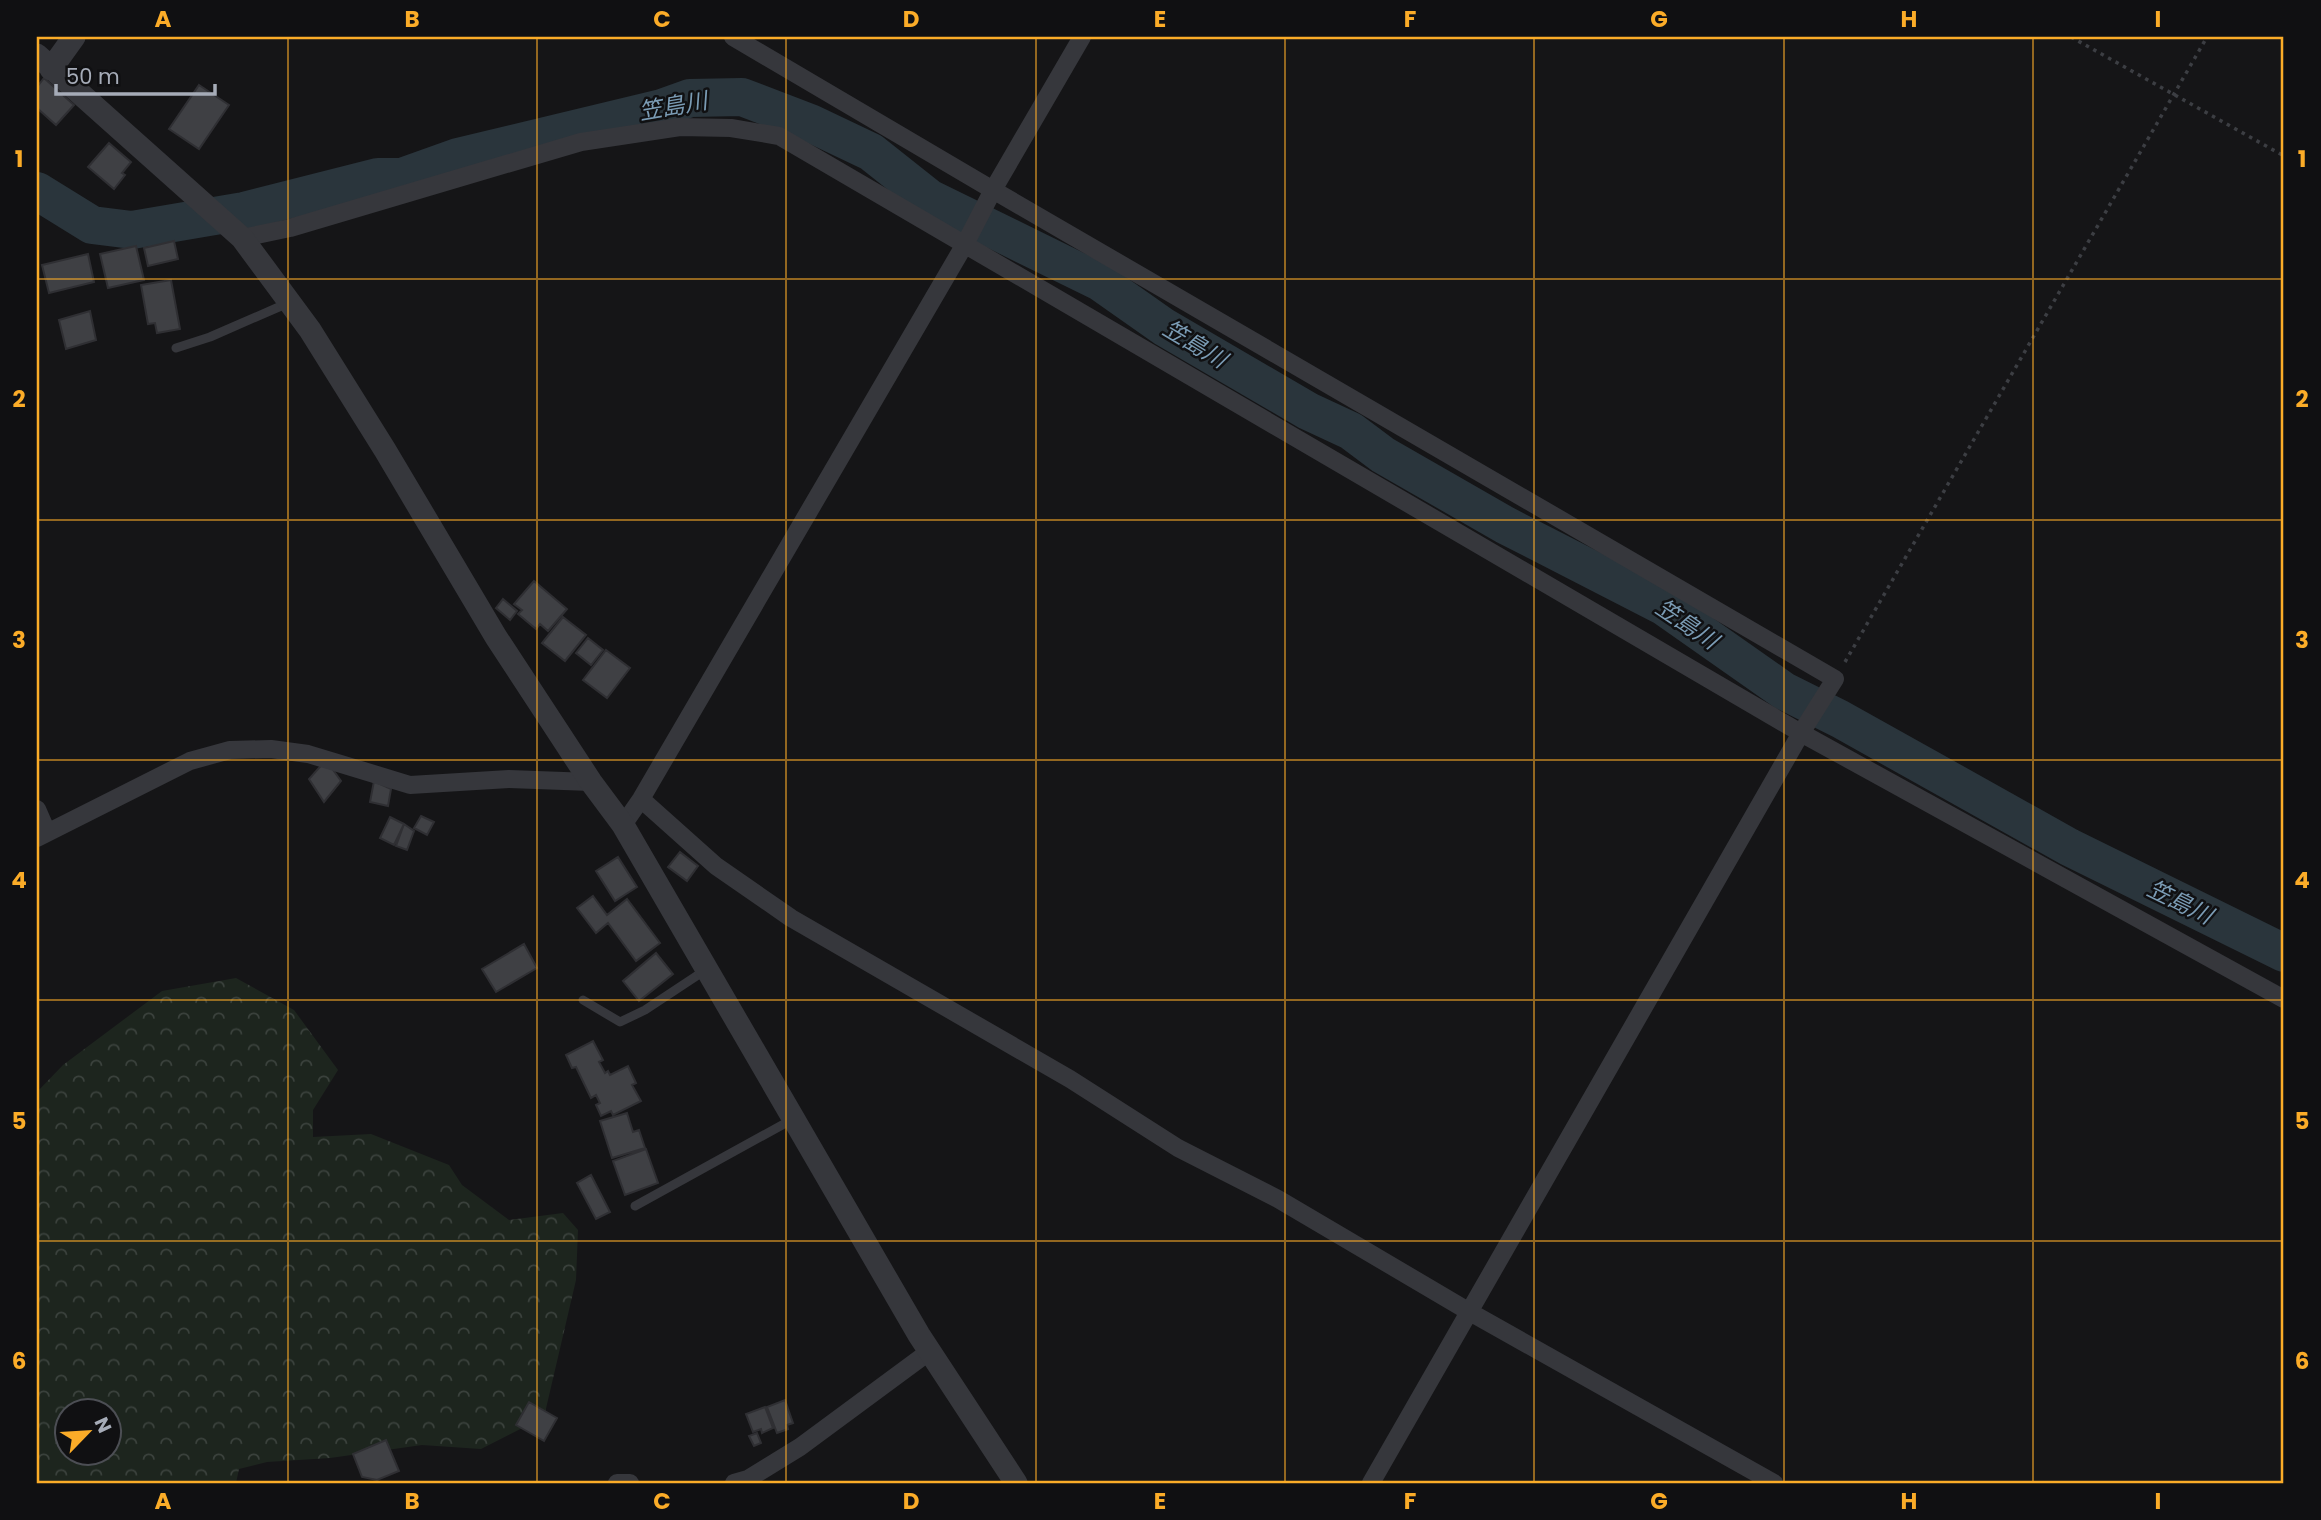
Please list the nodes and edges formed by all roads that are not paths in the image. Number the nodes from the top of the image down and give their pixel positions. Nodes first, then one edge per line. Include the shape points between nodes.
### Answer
1 (74, 37) edge
2 (733, 37) edge
3 (1082, 37) edge
4 (44, 62) edge
5 (992, 190) junction
6 (242, 238) junction
7 (965, 244) junction
8 (290, 302) junction
9 (176, 348) dead end
10 (1801, 733) junction
11 (591, 782) junction
12 (641, 799) junction
13 (37, 809) edge
14 (623, 825) junction
15 (42, 835) edge
16 (707, 969) junction
17 (2284, 999) edge
18 (583, 1000) dead end
19 (794, 1119) junction
20 (635, 1206) dead end
21 (1468, 1311) junction
22 (929, 1351) junction
23 (617, 1483) edge
24 (629, 1483) edge
25 (734, 1483) edge
26 (1016, 1483) edge
27 (1371, 1483) edge
28 (1774, 1483) edge

1 - 4 street
2 - 5 street
3 - 5 street
4 - 6 street
5 - 7 street
5 - 10 street via 1835,679
6 - 7 street via 581,142 681,127 779,135
6 - 8 street
7 - 10 street
7 - 12 street
8 - 9 lane
8 - 11 street
10 - 17 street
10 - 21 street
11 - 14 street
11 - 15 street via 509,779 410,785 308,754 230,750 190,761
12 - 14 street
12 - 21 street via 716,866 791,918 1070,1079 1178,1147 1278,1199
13 - 15 street
14 - 16 street
16 - 18 lane via 620,1022
16 - 19 street
19 - 20 lane
19 - 22 street
21 - 27 street
21 - 28 street
22 - 25 street via 800,1447
22 - 26 street
23 - 24 street

